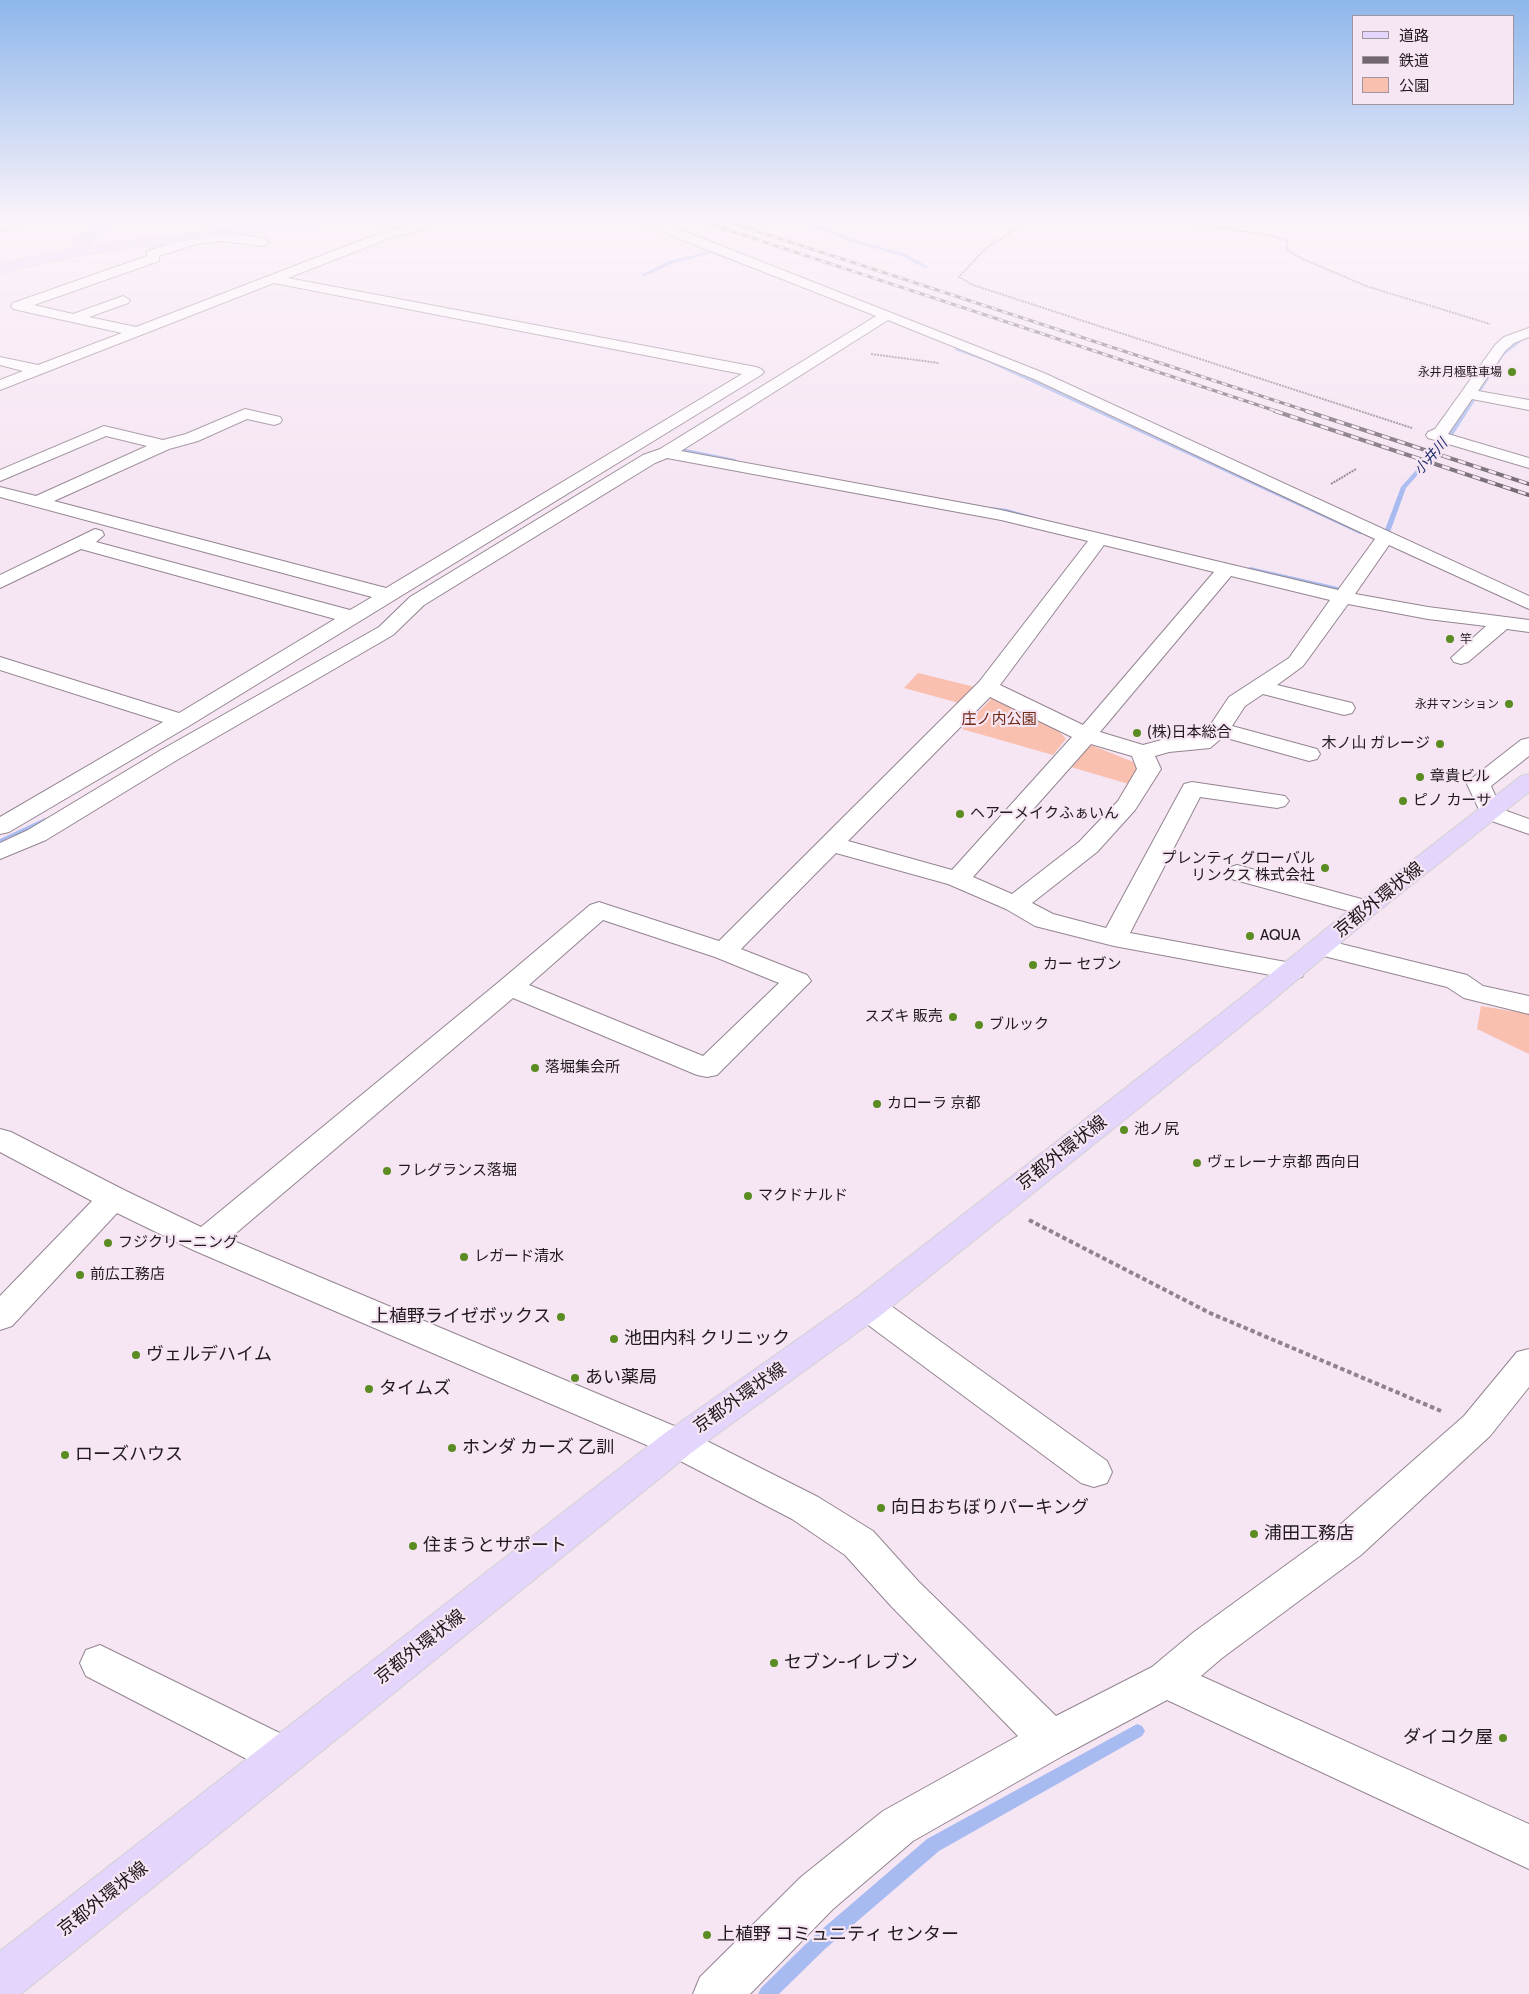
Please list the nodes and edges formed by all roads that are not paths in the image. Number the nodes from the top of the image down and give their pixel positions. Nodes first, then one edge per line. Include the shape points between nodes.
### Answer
1 (46, 312) edge
2 (90, 312) edge
3 (189, 312) edge
4 (445, 312) edge
5 (882, 312) edge
6 (887, 314) junction
7 (74, 318) junction
8 (138, 332) junction
9 (1528, 332) edge
10 (0, 361) edge
11 (40, 370) junction
12 (0, 385) edge
13 (1468, 394) junction
14 (1529, 404) edge
15 (274, 420) dead end
16 (163, 445) junction
17 (666, 453) junction
18 (1529, 463) edge
19 (0, 476) edge
20 (0, 492) edge
21 (37, 502) junction
22 (119, 524) junction
23 (1386, 537) junction
24 (1099, 539) junction
25 (79, 543) junction
26 (1227, 569) junction
27 (0, 582) edge
28 (389, 595) junction
29 (1341, 597) junction
30 (1529, 603) edge
31 (352, 617) junction
32 (1502, 623) junction
33 (1529, 626) edge
34 (1460, 658) dead end
35 (0, 663) edge
36 (987, 687) junction
37 (1260, 687) junction
38 (1344, 708) dead end
39 (180, 721) junction
40 (1219, 729) junction
41 (1086, 735) junction
42 (1529, 745) edge
43 (1142, 752) junction
44 (1310, 754) dead end
45 (1529, 782) edge
46 (1277, 801) dead end
47 (1491, 813) junction
48 (1529, 813) edge
49 (0, 827) edge
50 (1529, 827) edge
51 (832, 844) junction
52 (0, 852) edge
53 (1236, 873) dead end
54 (957, 879) junction
55 (1015, 904) junction
56 (1367, 908) junction
57 (1114, 938) junction
58 (1322, 946) junction
59 (724, 951) junction
60 (1292, 971) junction
61 (510, 987) junction
62 (1529, 1005) edge
63 (0, 1139) edge
64 (113, 1198) junction
65 (204, 1242) junction
66 (868, 1307) junction
67 (0, 1317) edge
68 (1529, 1362) edge
69 (678, 1442) junction
70 (1094, 1472) dead end
71 (100, 1664) dead end
72 (1166, 1680) junction
73 (1051, 1740) junction
74 (283, 1756) junction
75 (1529, 1847) edge
76 (0, 1981) edge
77 (717, 1994) edge

1 - 7 street
2 - 7 street
3 - 8 street
4 - 28 street via 756,372
5 - 6 street
6 - 17 street
6 - 23 street via 1039,376
7 - 8 street
8 - 11 street
9 - 13 street via 1509,340 1508,349
10 - 11 street
11 - 12 street
13 - 14 street
13 - 18 street via 1441,432 1434,435
15 - 16 street via 245,414 192,438
16 - 19 street via 104,431
16 - 21 street
17 - 24 street via 1001,515
17 - 52 street via 650,459 417,601 386,631 37,835
20 - 21 street
21 - 22 street
22 - 25 street
22 - 28 street
23 - 29 street
23 - 30 street
24 - 26 street
24 - 36 street
25 - 27 street
25 - 31 street
26 - 29 street
26 - 41 street
28 - 31 street
29 - 32 street via 1428,614
29 - 37 street via 1296,662
31 - 39 street
32 - 33 street
32 - 34 street
35 - 39 street
36 - 41 street
36 - 51 street
37 - 38 street
37 - 40 street via 1237,702
39 - 49 street
40 - 43 street via 1202,743 1169,745
40 - 44 street
41 - 43 street
41 - 54 street
42 - 47 street via 1479,784
43 - 55 street via 1150,769 1127,805 1088,847
45 - 47 main road, 京都外環状線
46 - 57 street via 1192,789
47 - 48 street
47 - 50 street
47 - 56 main road, 京都外環状線
51 - 54 street
51 - 59 street
53 - 56 street
54 - 55 street
55 - 57 street via 1044,920
56 - 58 main road, 京都外環状線
57 - 60 street
58 - 60 main road, 京都外環状線
58 - 62 street via 1457,982 1474,992
59 - 61 street via 599,910
59 - 61 street via 797,981 708,1068
60 - 66 main road, 京都外環状線
61 - 65 street
63 - 64 street
64 - 65 street
64 - 67 street
65 - 69 street
66 - 69 main road, 京都外環状線
66 - 70 street
68 - 72 street via 1477,1426 1347,1543 1208,1645
69 - 73 street via 805,1508 859,1543 905,1594
69 - 74 main road, 京都外環状線
71 - 74 street
72 - 73 street
72 - 75 street
73 - 77 street via 898,1826 817,1893
74 - 76 main road, 京都外環状線

